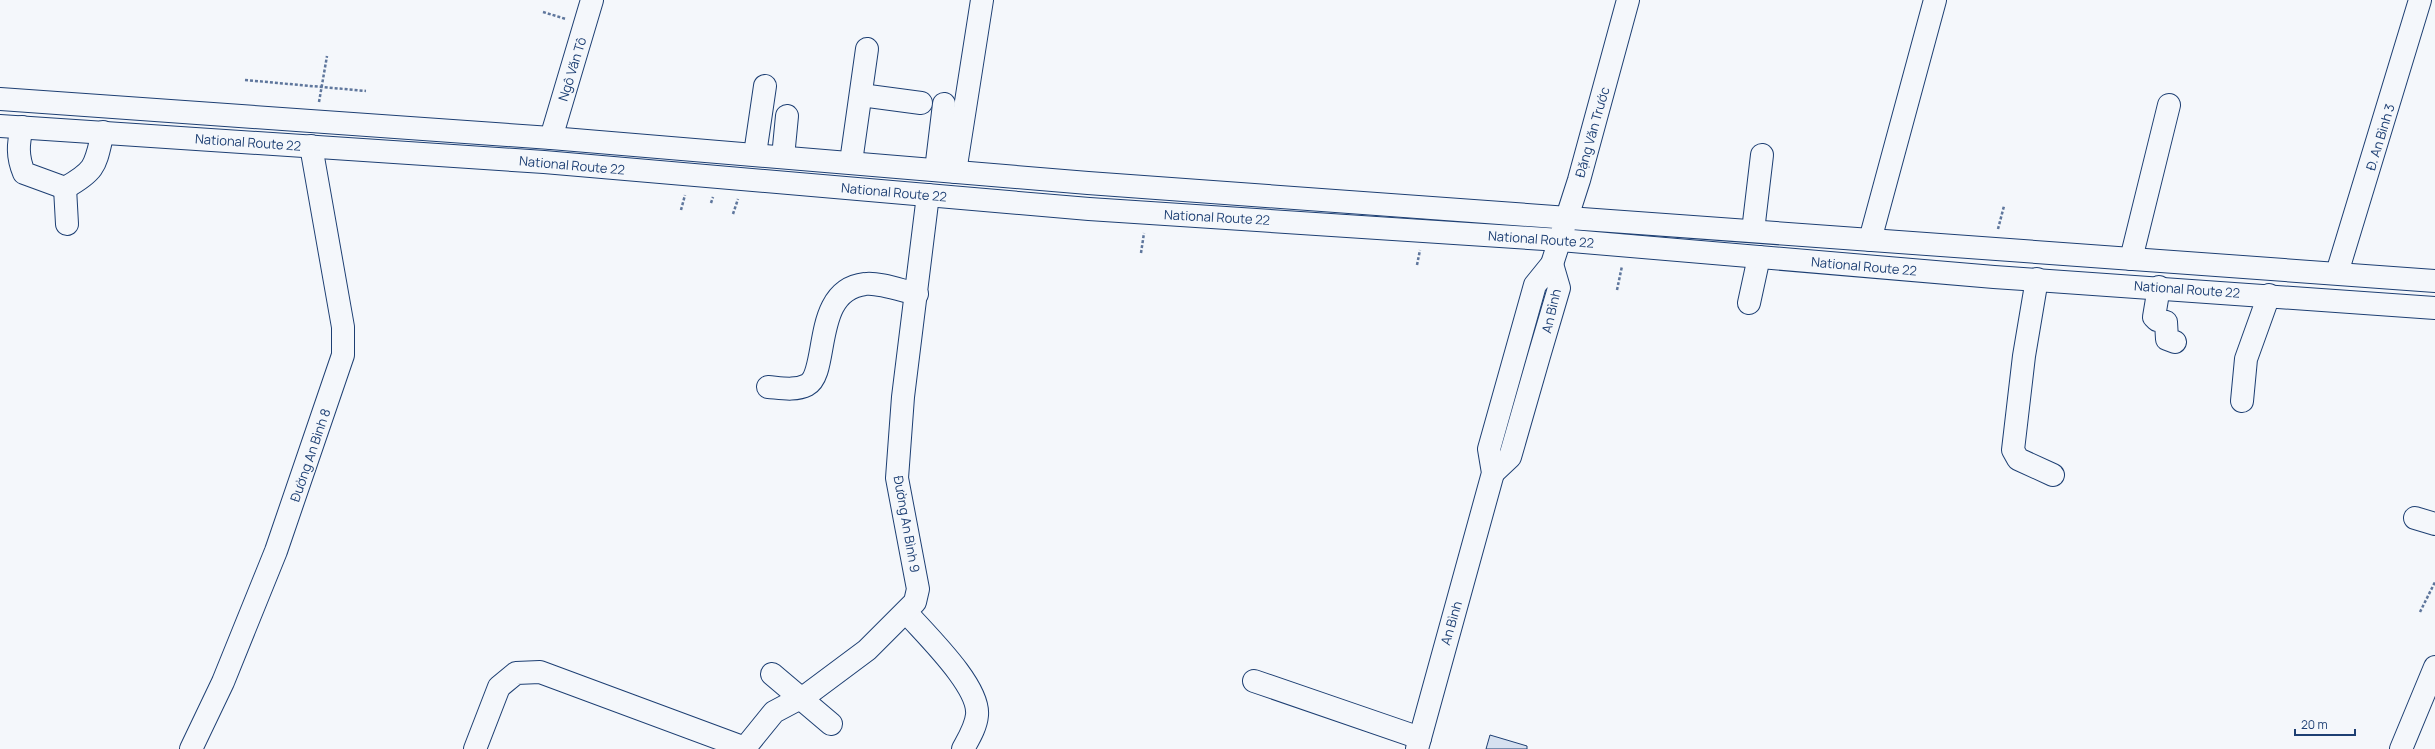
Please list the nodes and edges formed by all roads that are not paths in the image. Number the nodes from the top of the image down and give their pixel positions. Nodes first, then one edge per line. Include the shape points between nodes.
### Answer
1 (592, 0) edge
2 (982, 0) edge
3 (1628, 0) edge
4 (1935, 0) edge
5 (2420, 0) edge
6 (867, 49) dead end
7 (765, 86) dead end
8 (861, 95) junction
9 (0, 99) edge
10 (921, 104) dead end
11 (944, 104) dead end
12 (2169, 105) dead end
13 (787, 116) dead end
14 (0, 126) edge
15 (22, 127) junction
16 (103, 132) junction
17 (551, 138) junction
18 (311, 146) junction
19 (755, 154) junction
20 (1762, 155) dead end
21 (783, 157) junction
22 (851, 162) junction
23 (946, 171) junction
24 (65, 188) junction
25 (928, 195) junction
26 (1567, 217) junction
27 (68, 224) dead end
28 (1752, 231) junction
29 (1560, 240) junction
30 (1870, 240) junction
31 (1759, 257) junction
32 (2131, 259) junction
33 (1552, 264) joint
34 (2337, 273) junction
35 (2037, 279) junction
36 (2435, 281) edge
37 (2159, 287) junction
38 (916, 294) junction
39 (2269, 295) junction
40 (1749, 303) dead end
41 (2435, 308) edge
42 (2175, 342) dead end
43 (768, 388) dead end
44 (2242, 402) dead end
45 (2053, 475) dead end
46 (906, 612) junction
47 (2435, 667) edge
48 (772, 674) dead end
49 (1254, 681) dead end
50 (800, 698) junction
51 (831, 724) dead end
52 (1418, 744) edge
53 (745, 748) edge
54 (191, 749) edge
55 (475, 749) edge
56 (964, 749) edge
57 (2401, 749) edge

1 - 17 main road, Ngô Văn Tô
2 - 23 main road
3 - 26 main road, Đặng Văn Trước
4 - 30 main road
5 - 34 main road, Đ. An Bình 3
6 - 8 main road
7 - 19 main road
8 - 10 main road
8 - 22 main road
9 - 17 main road, National Route 22
11 - 23 main road
12 - 32 main road
13 - 21 main road
14 - 15 main road, National Route 22
15 - 16 main road, National Route 22
15 - 24 main road via 17,145 18,160 24,172
16 - 18 main road, National Route 22
16 - 24 main road via 94,166 86,176
17 - 19 main road, National Route 22
18 - 25 main road, National Route 22 via 544,162
18 - 54 main road, Đường An Bình 8 via 343,327 343,355 276,552 223,682
19 - 21 main road, National Route 22
20 - 28 main road
21 - 22 main road, National Route 22
22 - 23 main road, National Route 22
23 - 26 main road, National Route 22
24 - 27 main road
25 - 29 main road, National Route 22 via 1096,210
25 - 38 main road, Đường An Bình 9
26 - 28 main road, National Route 22
26 - 29 main road, Đặng Văn Trước
28 - 30 main road, National Route 22
29 - 31 main road, National Route 22
29 - 33 main road, Đặng Văn Trước
30 - 32 main road, National Route 22
31 - 35 main road, National Route 22
31 - 40 main road
32 - 34 main road, National Route 22
33 - 52 main road, An Bình via 1558,288 1510,457 1493,473
34 - 36 main road, National Route 22
35 - 37 main road, National Route 22
35 - 45 main road via 2024,356 2013,450 2018,459
37 - 39 main road, National Route 22
37 - 42 main road via 2154,317 2166,322 2167,339
38 - 43 main road via 866,284 849,289 834,305 825,327 815,378 798,388
38 - 46 main road, Đường An Bình 9 via 903,397 897,478 918,589 915,602
39 - 41 main road, National Route 22
39 - 44 main road via 2246,359
46 - 50 main road, Đường An Bình 9 via 868,650
46 - 56 main road via 975,696 977,716
47 - 57 main road
48 - 50 main road
49 - 52 main road
50 - 51 main road
50 - 53 main road, Đường An Bình 9 via 774,712
53 - 55 main road via 540,672 516,673 499,687

